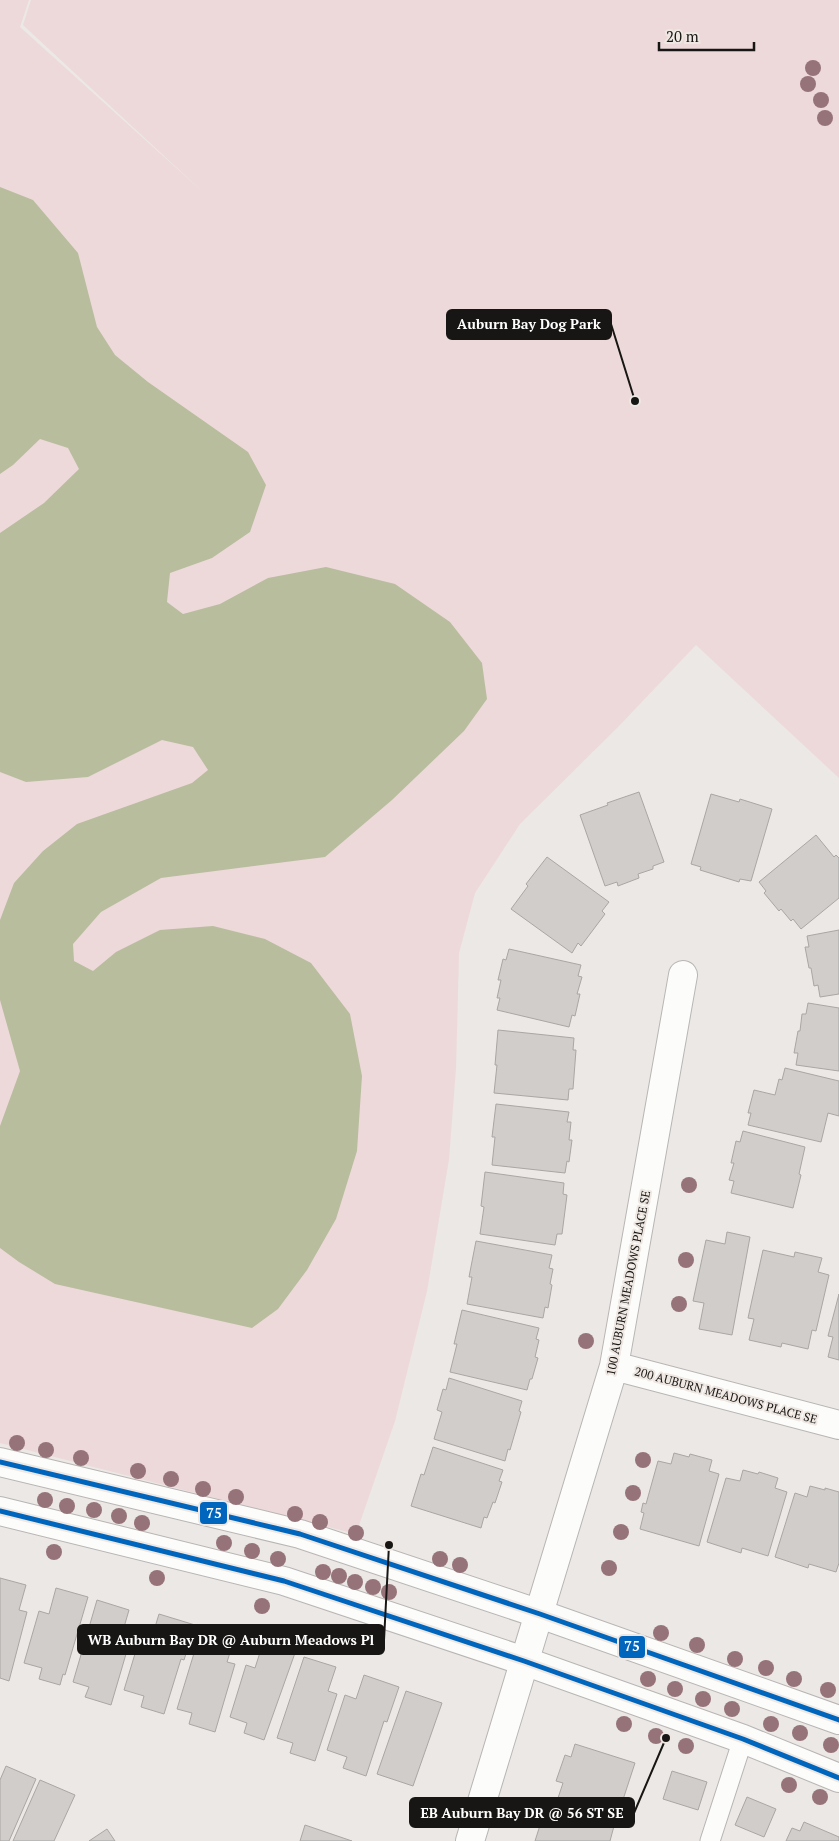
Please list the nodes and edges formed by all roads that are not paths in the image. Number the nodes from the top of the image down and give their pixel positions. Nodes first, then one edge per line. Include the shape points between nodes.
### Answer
1 (683, 975) dead end
2 (614, 1366) junction
3 (839, 1424) edge
4 (0, 1462) edge
5 (0, 1511) edge
6 (540, 1614) junction
7 (524, 1661) junction
8 (839, 1720) edge
9 (743, 1739) junction
10 (839, 1778) edge
11 (470, 1841) edge
12 (710, 1841) edge

1 - 2 street, 100 AUBURN MEADOWS PLACE SE
2 - 3 street, 200 AUBURN MEADOWS PLACE SE
2 - 6 street, 100 AUBURN MEADOWS PLACE SE
4 - 6 street via 300,1534
5 - 7 street via 284,1581
6 - 7 street, 100 AUBURN MEADOWS PLACE SE
6 - 8 street
7 - 9 street
7 - 11 street, 100 AUBURN MEADOWS PLACE SE
9 - 10 street
9 - 12 lane

